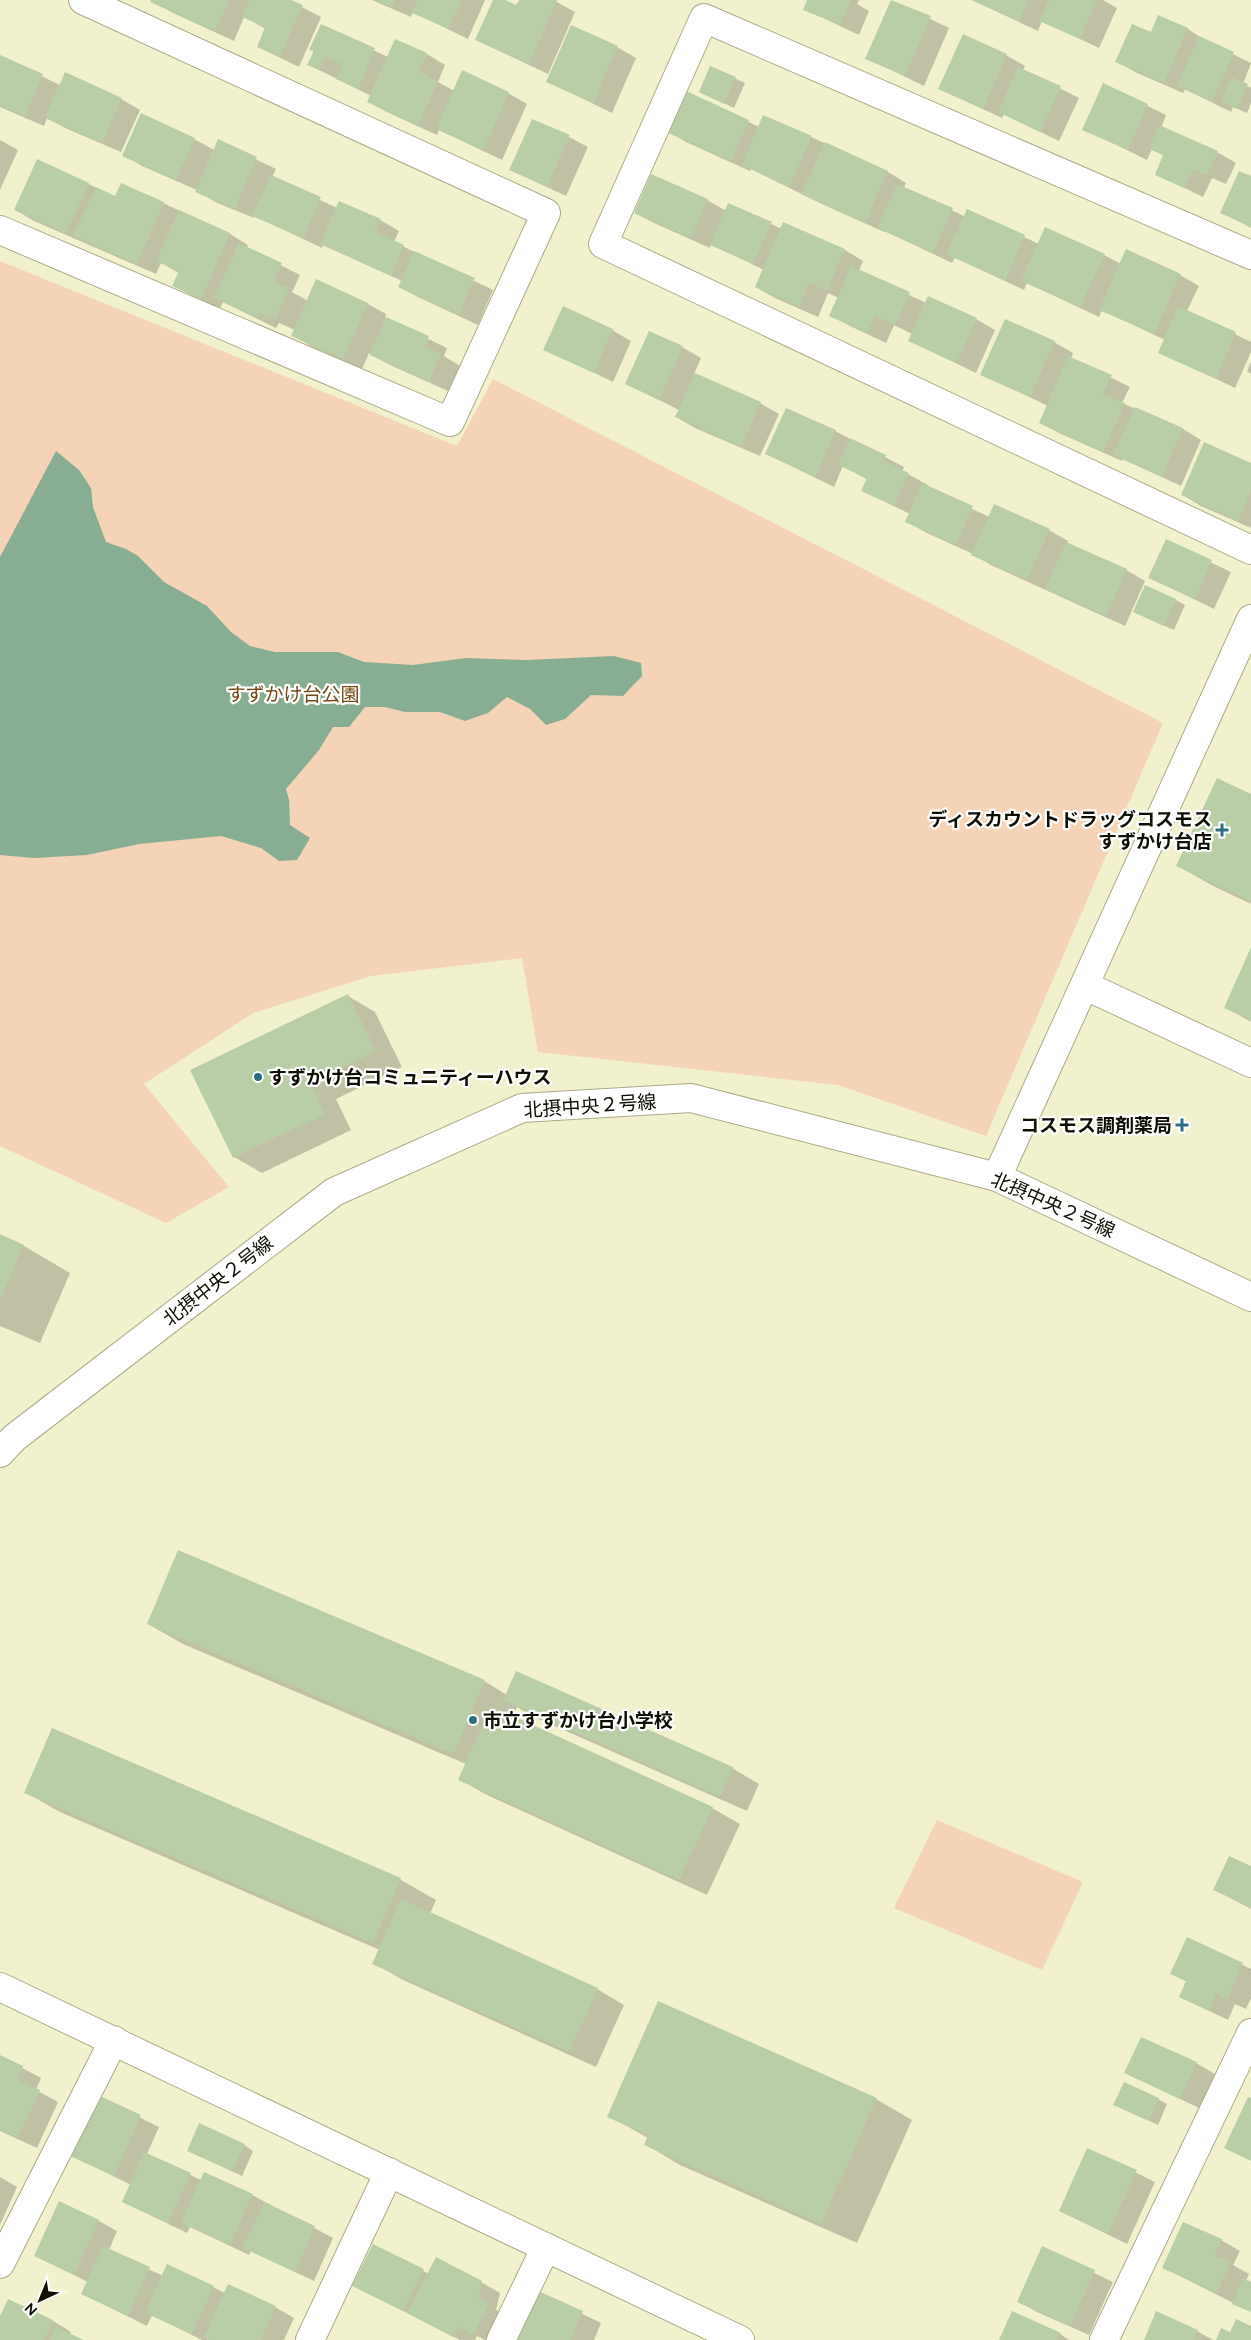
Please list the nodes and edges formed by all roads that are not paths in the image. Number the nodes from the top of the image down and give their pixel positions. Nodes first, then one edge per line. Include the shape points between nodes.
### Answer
1 (83, 0) edge
2 (0, 230) edge
3 (1251, 255) edge
4 (1251, 550) edge
5 (1251, 619) edge
6 (1086, 986) junction
7 (1251, 1063) edge
8 (997, 1177) junction
9 (1251, 1297) edge
10 (0, 1453) edge
11 (0, 1987) edge
12 (1251, 2033) edge
13 (114, 2040) junction
14 (390, 2172) junction
15 (546, 2247) junction
16 (0, 2264) edge
17 (310, 2340) edge
18 (501, 2340) edge
19 (740, 2340) edge
20 (1104, 2340) edge

1 - 2 street via 546,213 450,422
3 - 4 street via 704,18 603,244
5 - 6 street
6 - 7 street
6 - 8 street
8 - 9 street, 北摂中央２号線
8 - 10 street, 北摂中央２号線 via 691,1098 522,1108 334,1192 14,1438
11 - 13 street
12 - 20 street
13 - 14 street
13 - 16 street
14 - 15 street
14 - 17 street
15 - 18 street
15 - 19 street

